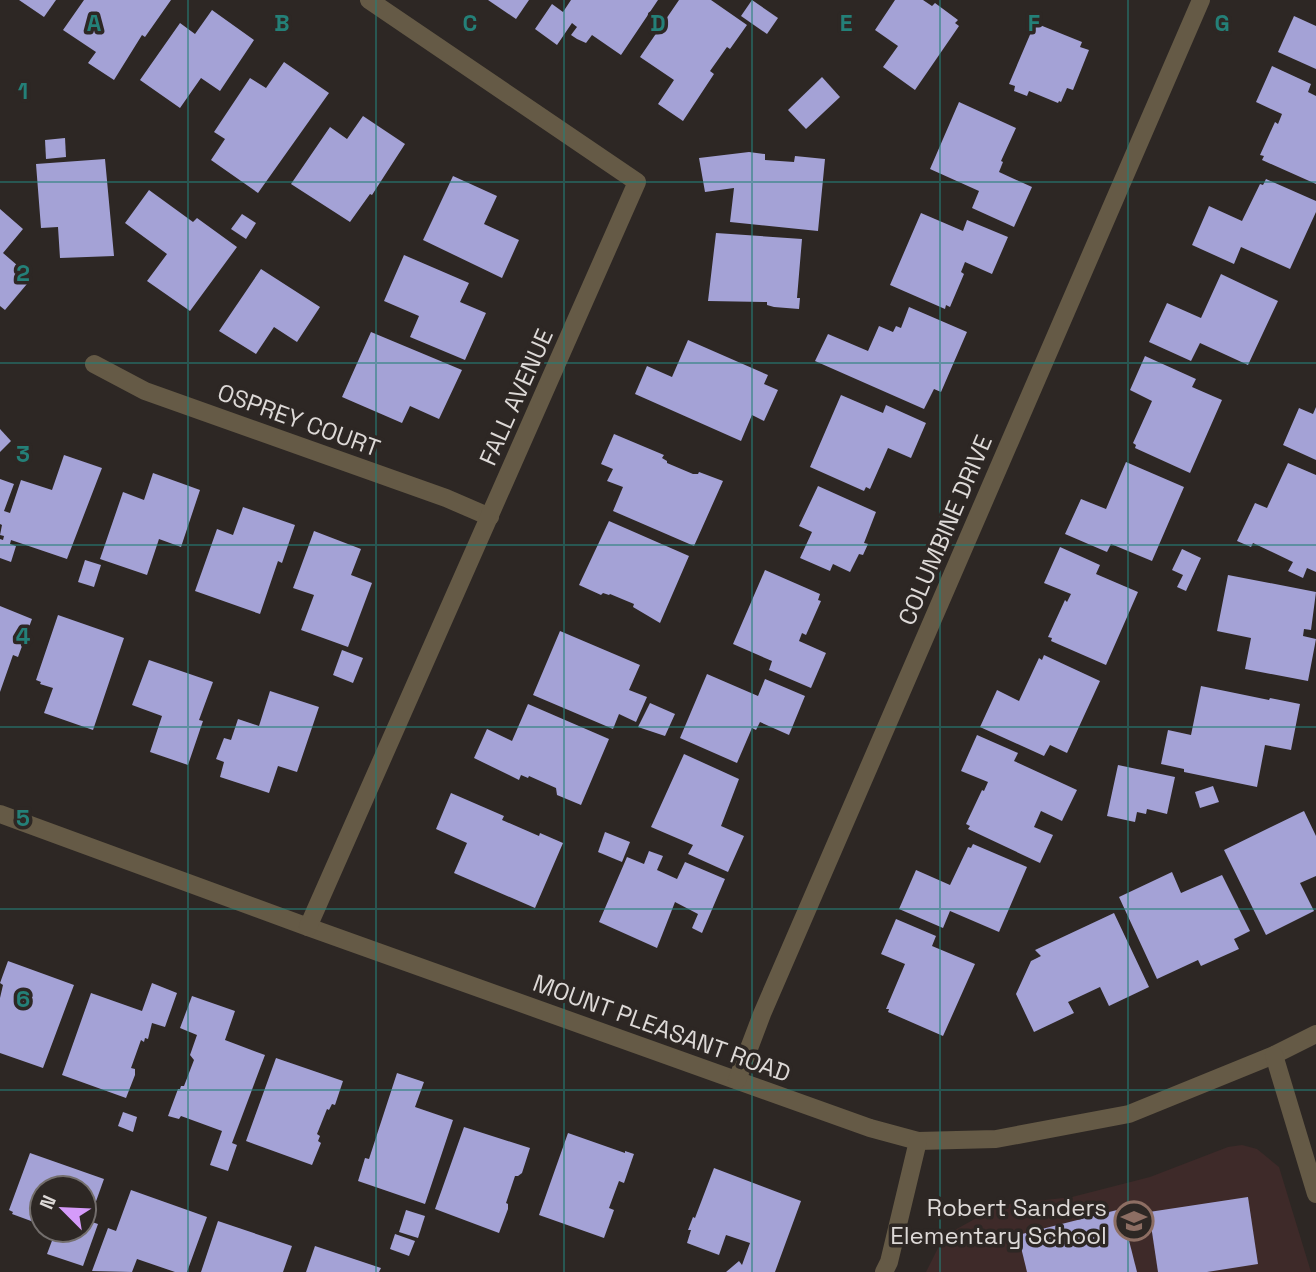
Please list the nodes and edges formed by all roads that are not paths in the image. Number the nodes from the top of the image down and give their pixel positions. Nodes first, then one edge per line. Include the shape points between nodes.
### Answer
1 (369, 0) edge
2 (1201, 0) edge
3 (94, 364) dead end
4 (490, 517) junction
5 (0, 814) edge
6 (308, 927) junction
7 (1316, 1034) edge
8 (1274, 1055) junction
9 (737, 1080) junction
10 (918, 1141) junction
11 (1316, 1194) edge
12 (884, 1272) edge

1 - 4 street, FALL AVENUE via 637,182
2 - 9 street, COLUMBINE DRIVE
3 - 4 street, OSPREY COURT via 145,391
4 - 6 street, FALL AVENUE
5 - 6 street, MOUNT PLEASANT ROAD
6 - 9 street, MOUNT PLEASANT ROAD
7 - 8 street, MOUNT PLEASANT ROAD
8 - 10 street, MOUNT PLEASANT ROAD via 1129,1114 996,1139
8 - 11 street
9 - 10 street, MOUNT PLEASANT ROAD
10 - 12 street

